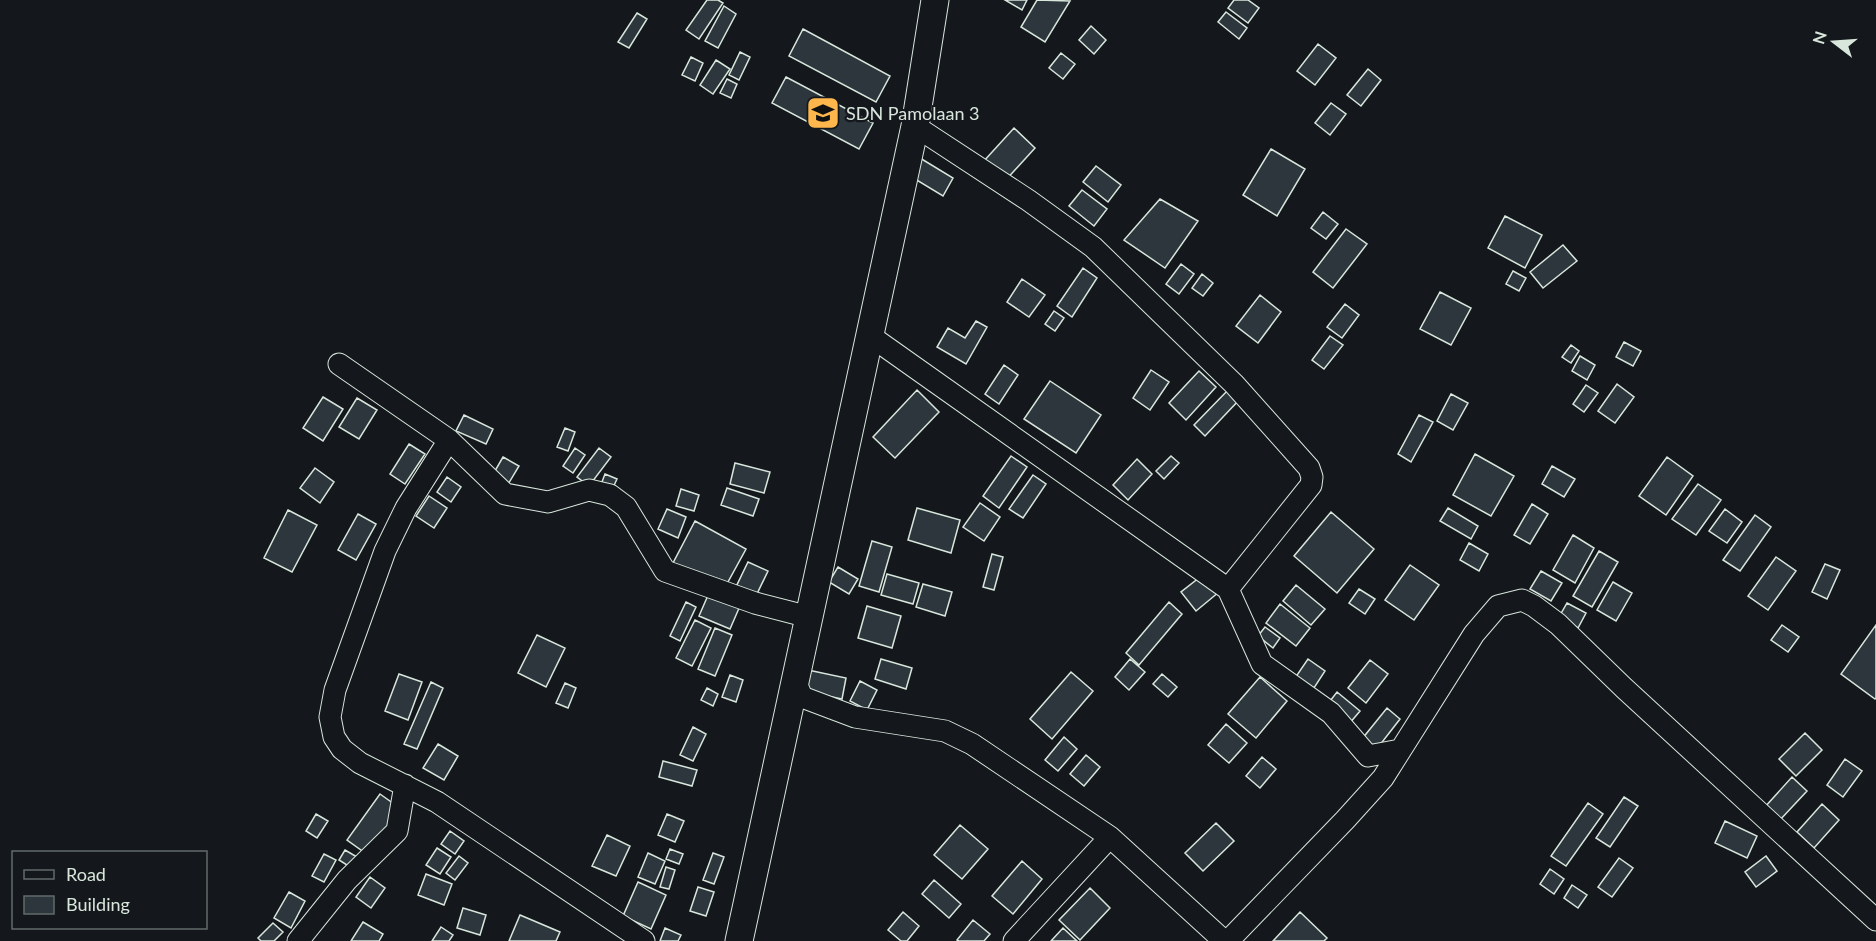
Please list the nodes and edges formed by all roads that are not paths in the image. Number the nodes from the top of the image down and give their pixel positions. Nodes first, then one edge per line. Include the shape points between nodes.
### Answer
1 (935, 0) edge
2 (915, 126) junction
3 (869, 335) junction
4 (339, 364) dead end
5 (449, 440) junction
6 (1228, 589) junction
7 (810, 616) junction
8 (796, 683) junction
9 (1400, 750) junction
10 (405, 785) junction
11 (1110, 837) junction
12 (1876, 920) edge
13 (641, 940) edge
14 (298, 941) edge
15 (739, 941) edge
16 (1014, 941) edge
17 (1226, 941) edge

1 - 2 street
2 - 3 street
2 - 6 street via 1093,247 1234,384 1309,468 1311,485
3 - 6 street
3 - 7 street
4 - 5 street
5 - 7 street via 505,494 548,502 589,490 610,495 626,507 665,571 755,603
5 - 10 street via 406,508 385,551 334,690 330,717 334,737 342,749 360,763
6 - 9 street via 1262,664 1331,713 1368,756
7 - 8 street
8 - 11 street via 802,697 855,717 945,731 972,744
8 - 15 street
9 - 12 street via 1474,634 1498,606 1522,600 1558,624
9 - 17 street via 1383,778 1345,820
10 - 13 street via 437,802
10 - 14 street via 397,831 347,880
11 - 16 street
11 - 17 street

